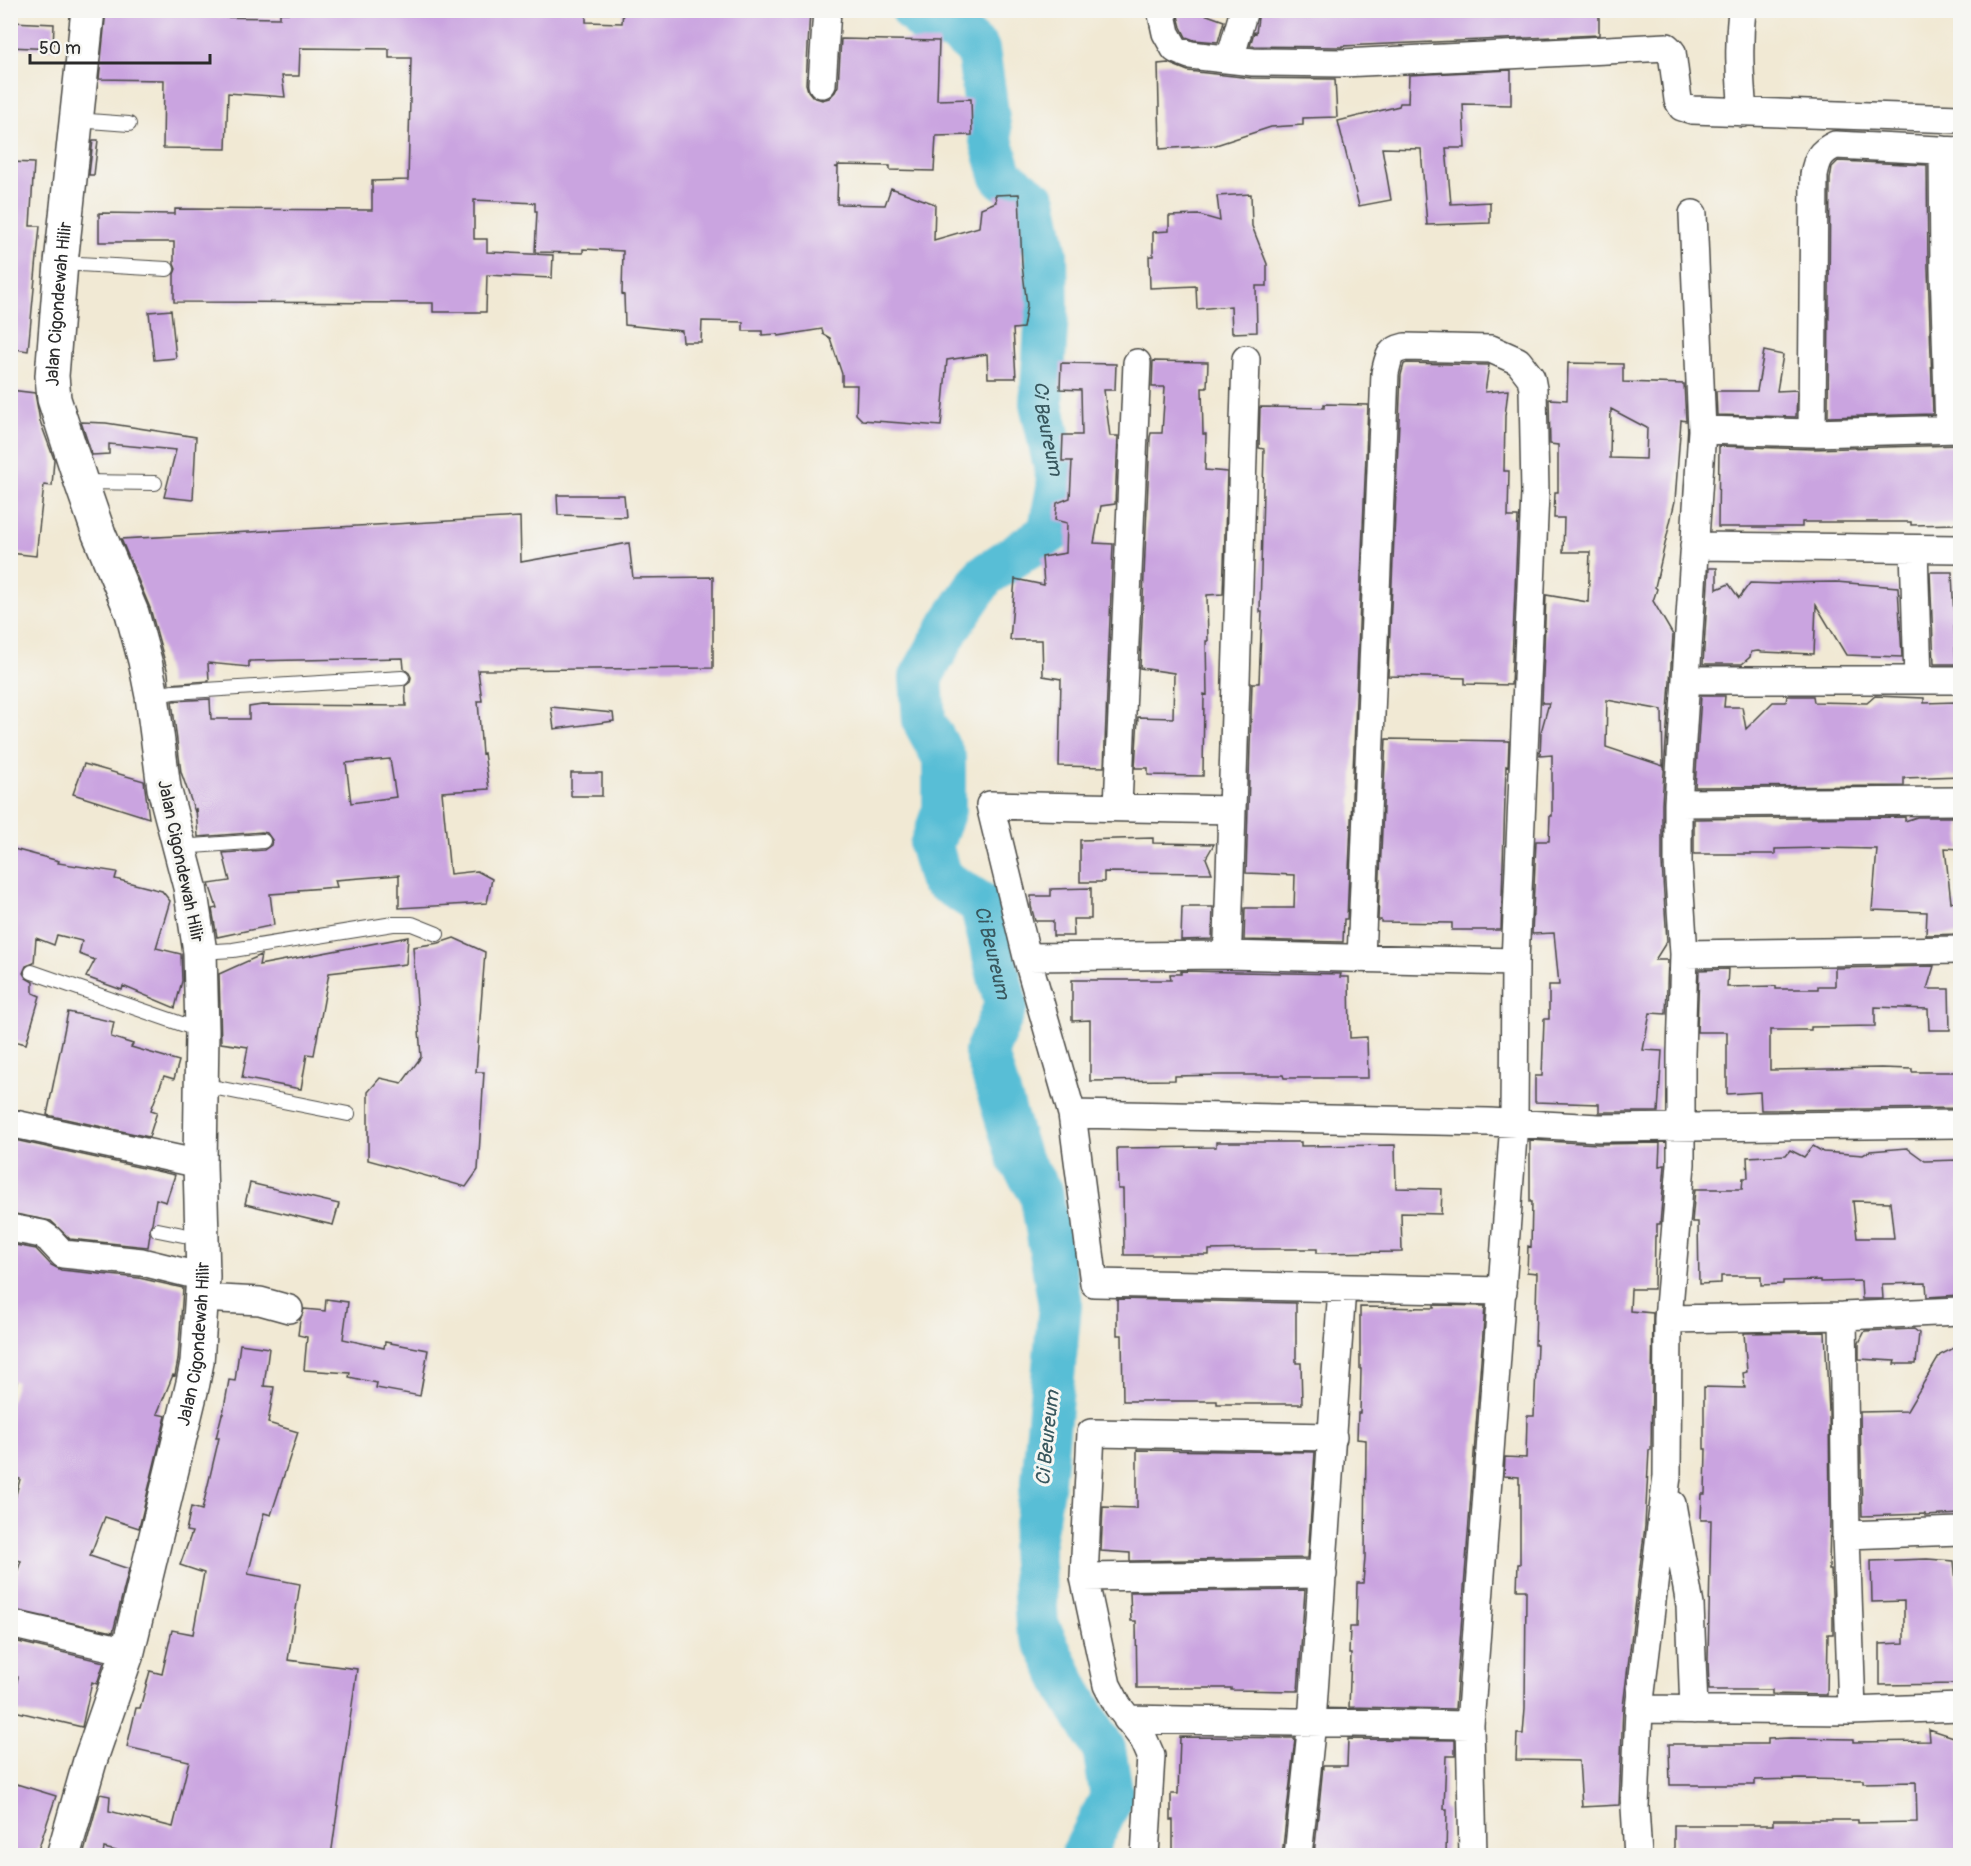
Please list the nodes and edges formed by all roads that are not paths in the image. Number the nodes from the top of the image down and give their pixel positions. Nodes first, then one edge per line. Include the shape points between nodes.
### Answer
1 (88, 10) edge
2 (827, 10) edge
3 (1161, 10) edge
4 (1244, 10) edge
5 (1742, 10) edge
6 (1230, 59) junction
7 (822, 84) dead end
8 (1743, 113) junction
9 (1960, 119) edge
10 (76, 120) junction
11 (129, 124) dead end
12 (1952, 151) edge
13 (1693, 214) dead end
14 (61, 263) junction
15 (167, 269) dead end
16 (1246, 359) dead end
17 (1137, 363) dead end
18 (1955, 429) edge
19 (1702, 430) junction
20 (1812, 433) junction
21 (81, 482) junction
22 (155, 483) dead end
23 (1695, 546) junction
24 (1914, 549) junction
25 (1960, 549) edge
26 (402, 678) dead end
27 (1687, 680) junction
28 (1918, 680) junction
29 (1960, 680) edge
30 (152, 696) junction
31 (1960, 801) edge
32 (1678, 803) junction
33 (1119, 806) junction
34 (1232, 810) junction
35 (263, 841) dead end
36 (180, 847) junction
37 (437, 934) dead end
38 (1960, 950) edge
39 (200, 952) junction
40 (1684, 954) junction
41 (1226, 955) junction
42 (1027, 957) junction
43 (1361, 958) junction
44 (1515, 962) junction
45 (32, 972) dead end
46 (202, 1031) junction
47 (202, 1086) junction
48 (348, 1114) dead end
49 (1072, 1114) junction
50 (10, 1123) edge
51 (1515, 1123) junction
52 (1960, 1124) edge
53 (1682, 1127) junction
54 (200, 1164) junction
55 (10, 1228) edge
56 (158, 1230) dead end
57 (203, 1239) junction
58 (202, 1287) junction
59 (1342, 1288) junction
60 (1503, 1291) junction
61 (289, 1309) dead end
62 (1960, 1311) edge
63 (1842, 1316) junction
64 (1668, 1319) junction
65 (1333, 1437) junction
66 (1667, 1476) junction
67 (1960, 1531) edge
68 (1846, 1535) junction
69 (1323, 1574) junction
70 (1084, 1577) junction
71 (10, 1624) edge
72 (128, 1651) junction
73 (1960, 1707) edge
74 (1639, 1709) junction
75 (1694, 1710) junction
76 (1852, 1711) junction
77 (1127, 1719) junction
78 (1312, 1722) junction
79 (1470, 1725) junction
80 (63, 1856) edge
81 (1145, 1856) edge
82 (1298, 1856) edge
83 (1473, 1856) edge
84 (1638, 1856) edge

1 - 10 street, Jalan Cigondewah Hilir
2 - 7 street
3 - 6 street via 1166,33 1175,48 1190,55
4 - 6 street
5 - 8 street via 1738,55
6 - 8 street via 1343,63 1667,47 1672,52 1682,107
8 - 9 street
10 - 11 lane
10 - 14 street, Jalan Cigondewah Hilir
12 - 18 street via 1944,269
12 - 20 street via 1835,145 1817,158
13 - 19 street
14 - 15 lane
14 - 21 street, Jalan Cigondewah Hilir via 52,376 54,399
16 - 34 street
17 - 33 street
18 - 20 street
19 - 20 street
19 - 23 street
21 - 22 lane
21 - 30 street, Jalan Cigondewah Hilir via 132,613
23 - 24 street
23 - 27 street
24 - 25 street
24 - 28 street
26 - 30 lane
27 - 28 street
27 - 32 street
28 - 29 street
30 - 36 street, Jalan Cigondewah Hilir via 164,788
31 - 32 street
32 - 40 street
33 - 34 street
33 - 42 street via 990,805
34 - 41 street
35 - 36 lane
36 - 39 street, Jalan Cigondewah Hilir
37 - 39 lane via 412,924 393,924
38 - 40 street
39 - 46 street, Jalan Cigondewah Hilir
40 - 53 street
41 - 42 street
41 - 43 street
42 - 49 street
43 - 44 street
43 - 44 street via 1385,373 1389,355 1405,347 1491,349 1518,361 1531,378 1533,389 1534,493
44 - 51 street
45 - 46 lane
46 - 47 street, Jalan Cigondewah Hilir
47 - 48 lane
47 - 54 street, Jalan Cigondewah Hilir
49 - 51 street
49 - 59 street via 1094,1283
50 - 54 street
51 - 53 street
51 - 60 street
52 - 53 street
53 - 64 street
54 - 57 street, Jalan Cigondewah Hilir
55 - 58 street via 42,1234 63,1254 142,1262
56 - 57 lane
57 - 58 street, Jalan Cigondewah Hilir
58 - 61 street
58 - 72 street, Jalan Cigondewah Hilir via 197,1362
59 - 60 street
59 - 65 street
60 - 79 street
62 - 63 street
63 - 64 street
63 - 68 street
64 - 66 street
65 - 69 street
65 - 70 street via 1091,1434
66 - 74 street
66 - 75 street via 1690,1605
67 - 68 street
68 - 76 street
69 - 70 street
69 - 78 street
70 - 77 street via 1107,1685
71 - 72 street
72 - 80 street, Jalan Cigondewah Hilir
73 - 76 street
74 - 75 street
74 - 84 street via 1635,1807
75 - 76 street
77 - 78 street
77 - 81 street via 1151,1756
78 - 79 street
78 - 82 street
79 - 83 street

